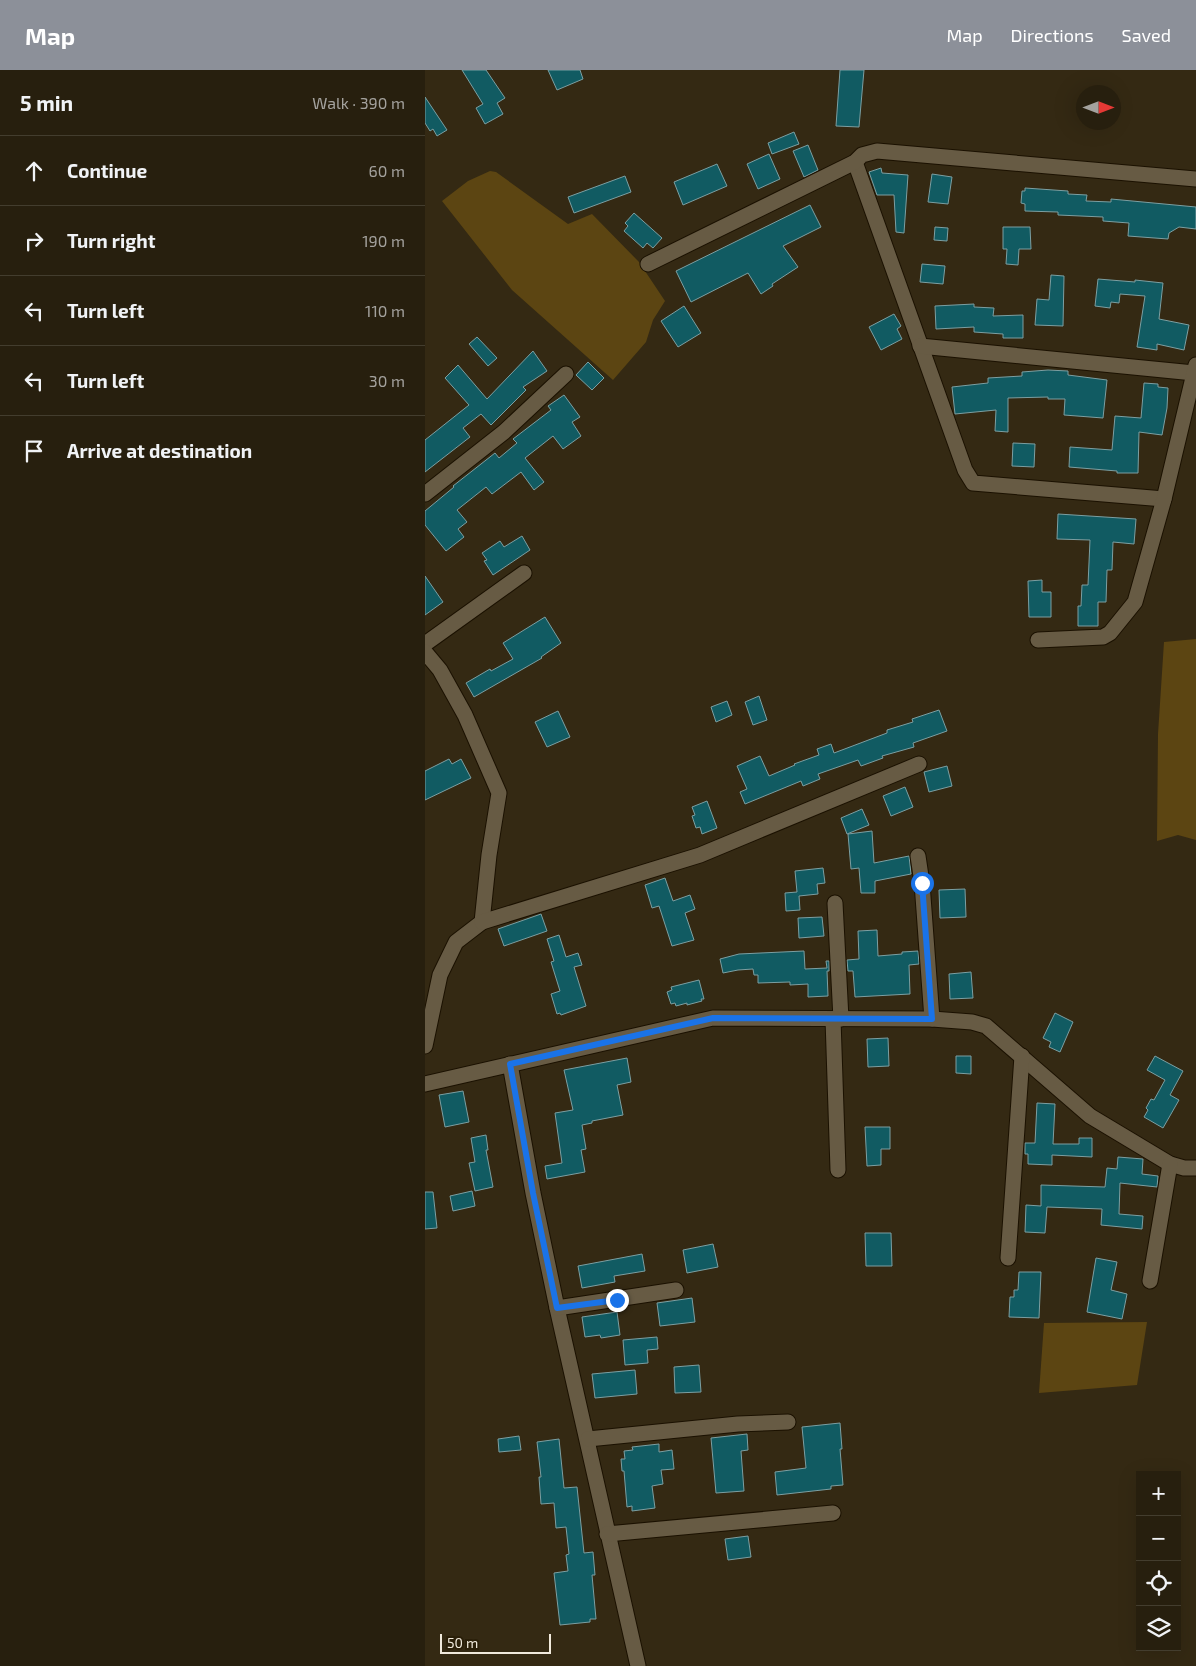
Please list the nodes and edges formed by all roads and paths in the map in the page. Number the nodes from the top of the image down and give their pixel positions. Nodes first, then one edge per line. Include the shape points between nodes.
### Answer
1 (855, 162) junction
2 (1196, 179) edge
3 (648, 264) dead end
4 (920, 346) junction
5 (1195, 369) edge
6 (566, 374) dead end
7 (425, 494) edge
8 (1164, 499) junction
9 (524, 573) dead end
10 (1038, 640) dead end
11 (425, 644) edge
12 (425, 652) edge
13 (919, 764) dead end
14 (918, 856) dead end
15 (835, 903) dead end
16 (481, 922) junction
17 (837, 1019) junction
18 (932, 1019) junction
19 (425, 1046) edge
20 (1022, 1056) junction
21 (510, 1064) junction
22 (425, 1084) edge
23 (1170, 1164) junction
24 (1196, 1168) edge
25 (838, 1170) dead end
26 (1008, 1258) dead end
27 (1150, 1281) dead end
28 (676, 1290) dead end
29 (557, 1308) junction
30 (788, 1422) dead end
31 (588, 1439) junction
32 (833, 1513) dead end
33 (607, 1534) junction
34 (638, 1666) edge

1 - 2 street via 862,155 877,151
1 - 3 street
1 - 4 street
4 - 5 street
4 - 8 street via 965,470 973,483
5 - 8 street
6 - 7 street via 504,432
8 - 10 street via 1135,602 1110,633 1103,637
9 - 11 street
12 - 16 street via 465,715 499,793
13 - 16 street via 700,854
14 - 18 street
15 - 17 street
16 - 19 street via 456,942 440,975
17 - 18 street
17 - 21 street via 713,1018
17 - 25 street
18 - 20 street via 985,1026
20 - 23 street via 1090,1116
20 - 26 street
21 - 22 street
21 - 29 street
23 - 24 street
23 - 27 street
28 - 29 street
29 - 31 street
30 - 31 street
31 - 33 street
32 - 33 street
33 - 34 street

